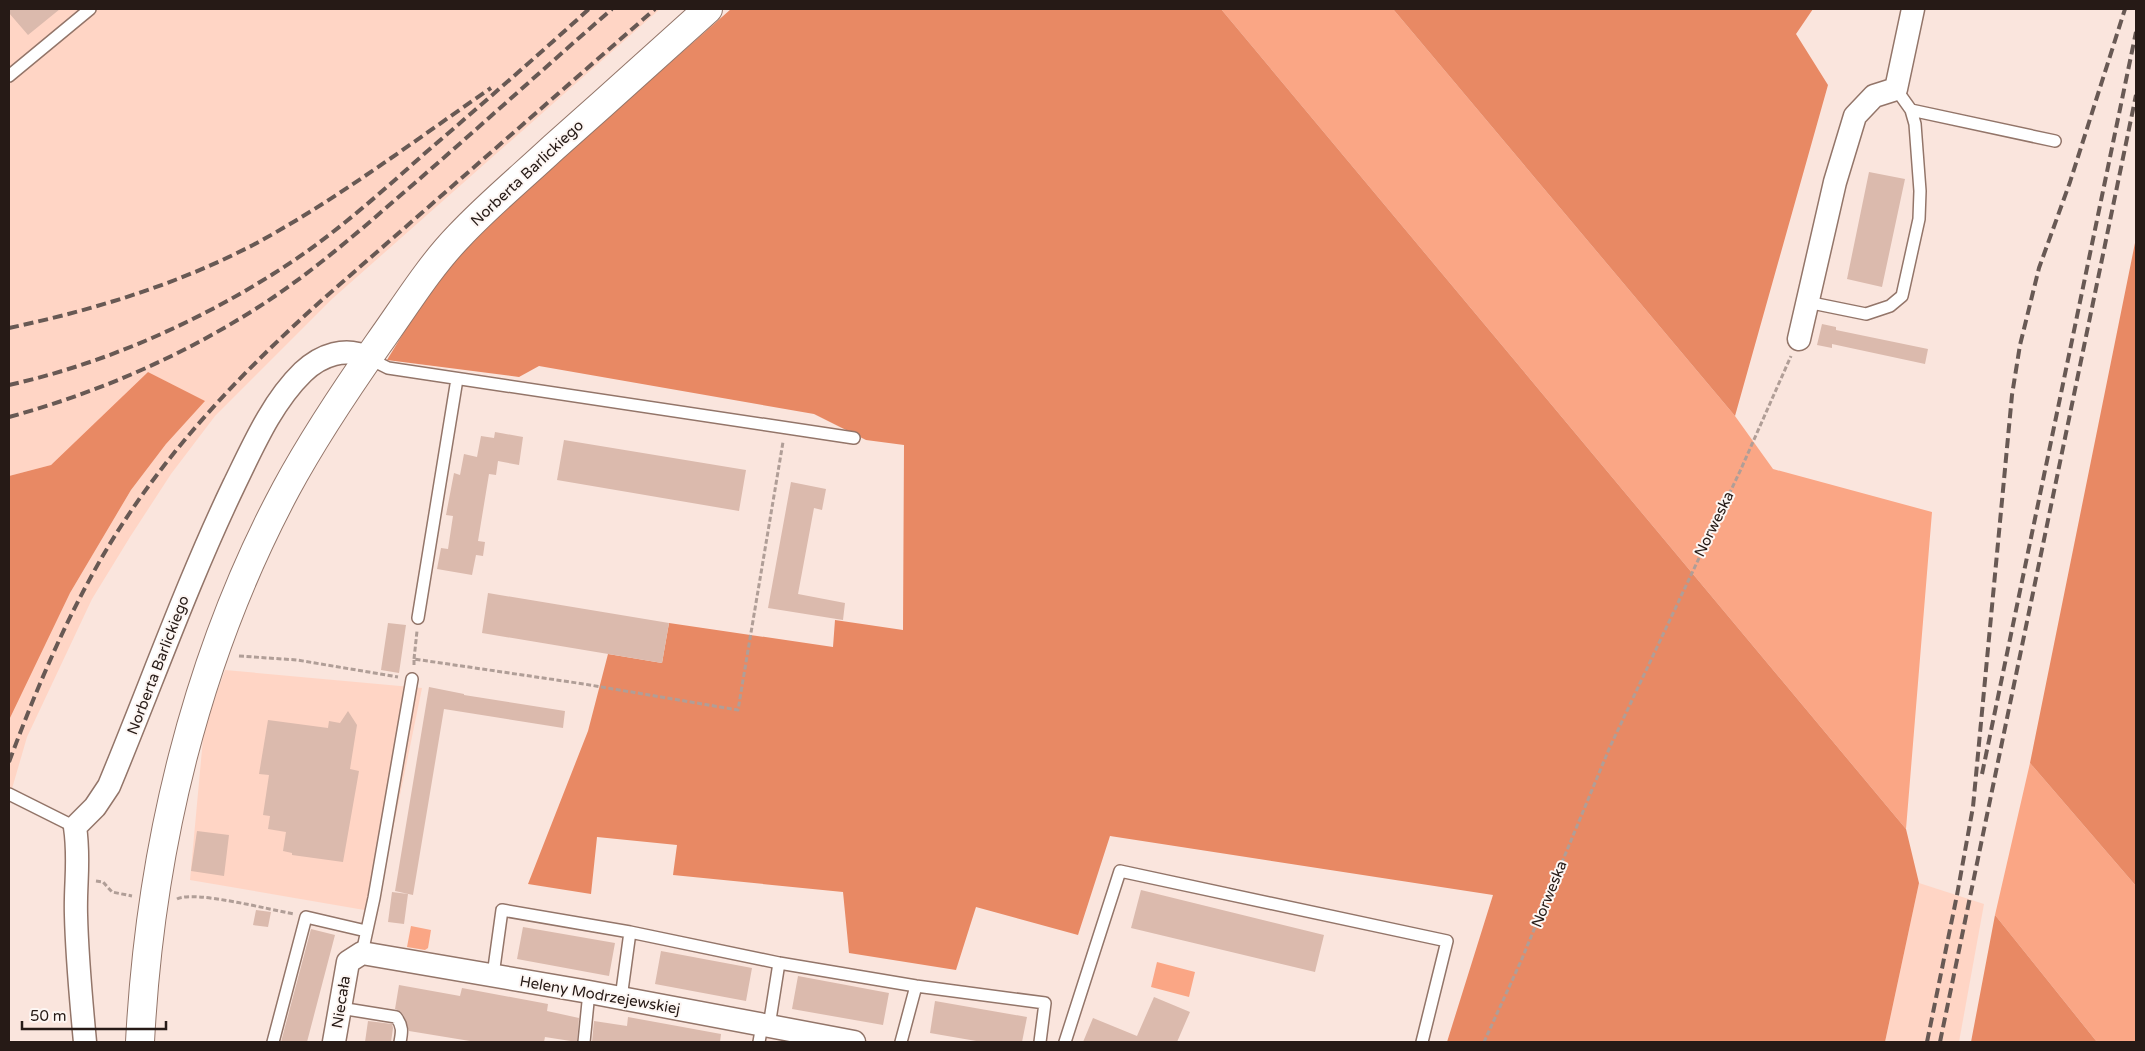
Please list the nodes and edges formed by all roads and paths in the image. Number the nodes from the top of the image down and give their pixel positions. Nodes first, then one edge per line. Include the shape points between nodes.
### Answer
1 (90, 9) edge
2 (708, 9) edge
3 (1913, 9) edge
4 (9, 76) edge
5 (1896, 89) junction
6 (1910, 110) junction
7 (2054, 141) dead end
8 (1807, 302) junction
9 (1799, 339) joint
10 (368, 358) junction
11 (457, 379) junction
12 (784, 429) junction
13 (854, 438) dead end
14 (418, 618) joint
15 (240, 646) dead end
16 (414, 659) junction
17 (412, 679) junction
18 (9, 794) edge
19 (75, 827) junction
20 (104, 882) dead end
21 (175, 891) dead end
22 (140, 897) dead end
23 (306, 917) junction
24 (366, 931) junction
25 (630, 932) junction
26 (355, 958) junction
27 (779, 963) junction
28 (493, 975) junction
29 (916, 986) junction
30 (589, 992) junction
31 (621, 998) junction
32 (340, 1008) junction
33 (763, 1031) edge
34 (85, 1042) edge
35 (140, 1042) edge
36 (273, 1042) edge
37 (334, 1042) edge
38 (400, 1042) edge
39 (584, 1042) edge
40 (854, 1042) edge
41 (901, 1042) edge
42 (1040, 1042) edge
43 (1065, 1042) edge
44 (1422, 1042) edge
45 (1484, 1042) edge

1 - 4 lane
2 - 10 street, Norberta Barlickiego via 457,238
3 - 5 street
5 - 6 lane
5 - 8 street via 1874,96 1855,116 1835,182
6 - 7 lane
6 - 8 lane via 1915,124 1919,219 1902,296 1890,306 1866,314
8 - 9 street
9 - 45 path, Norweska via 1609,749
10 - 11 lane via 388,368
10 - 19 street, Norberta Barlickiego via 358,352 346,351 329,355 304,371 286,392 258,436 170,630 109,786 95,807
10 - 35 street, Norberta Barlickiego via 317,436 270,520 236,597 203,685 160,857 147,946
11 - 12 lane
11 - 14 lane
12 - 13 lane
12 - 16 path via 738,710
14 - 16 path
15 - 17 path via 236,655 298,660
16 - 17 path
17 - 24 lane
18 - 19 lane
19 - 34 street via 79,851 77,945
20 - 22 path via 112,892
21 - 23 path via 173,900 183,896 204,898
23 - 24 lane
23 - 36 lane
24 - 26 lane
25 - 27 lane
25 - 28 lane via 502,910
25 - 31 lane
26 - 28 street, Heleny Modrzejewskiej
26 - 32 street, Niecała
27 - 29 lane
27 - 33 lane
28 - 30 street, Heleny Modrzejewskiej
29 - 41 lane
29 - 42 lane via 1045,1003
30 - 31 street, Heleny Modrzejewskiej
30 - 39 lane
31 - 33 street, Heleny Modrzejewskiej
32 - 37 street, Niecała
32 - 38 lane via 396,1017 401,1023
33 - 40 street, Heleny Modrzejewskiej
43 - 44 lane via 1120,871 1447,941

